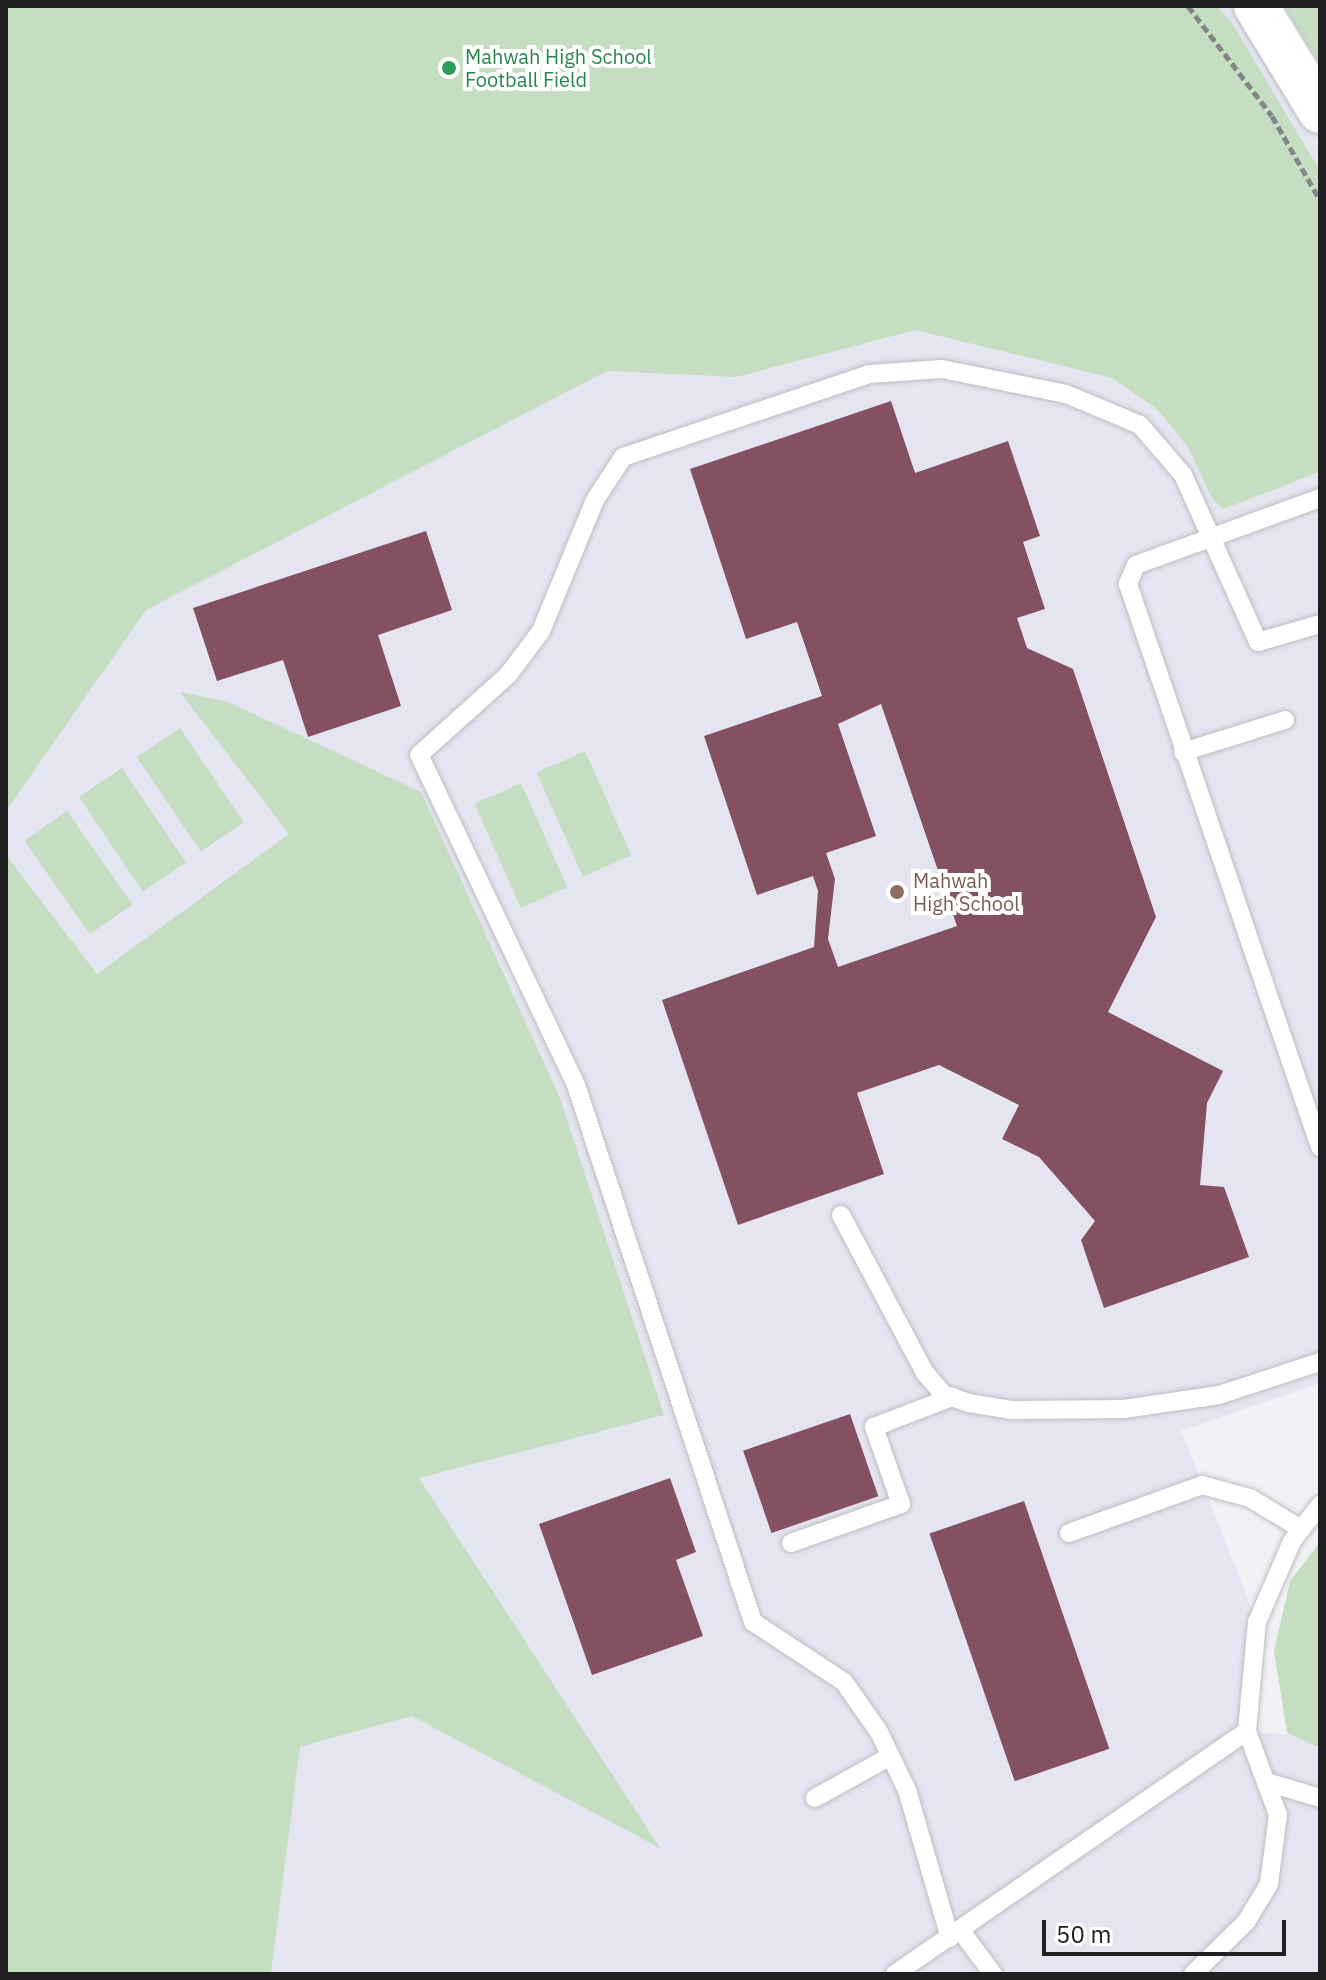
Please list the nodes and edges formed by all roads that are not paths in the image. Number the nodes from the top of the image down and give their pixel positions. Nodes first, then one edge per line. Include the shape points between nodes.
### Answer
1 (1256, 6) edge
2 (1320, 111) edge
3 (1320, 498) edge
4 (1212, 537) junction
5 (1320, 624) edge
6 (1285, 720) dead end
7 (1183, 752) junction
8 (1319, 1142) edge
9 (841, 1215) dead end
10 (1320, 1362) edge
11 (952, 1397) junction
12 (1320, 1505) edge
13 (1301, 1529) junction
14 (1069, 1533) dead end
15 (791, 1543) dead end
16 (1247, 1731) junction
17 (889, 1757) junction
18 (1266, 1782) junction
19 (815, 1798) dead end
20 (1320, 1798) edge
21 (955, 1934) junction
22 (895, 1974) edge
23 (993, 1974) edge
24 (1193, 1974) edge

1 - 2 street
3 - 4 lane
4 - 5 lane via 1258,642
4 - 7 lane via 1136,565 1128,584
4 - 17 lane via 1183,475 1140,425 1066,394 942,369 869,374 623,457 595,500 541,631 508,675 419,755 576,1085 753,1622 844,1682 879,1732
6 - 7 lane
7 - 8 lane
9 - 11 lane via 925,1373
10 - 11 lane via 1219,1395 1124,1409 1012,1410
11 - 15 lane via 874,1427 901,1504
12 - 13 lane
13 - 14 lane via 1250,1498 1202,1485
13 - 16 lane via 1257,1622
16 - 18 lane
16 - 21 lane
17 - 19 lane
17 - 21 lane via 907,1790
18 - 20 lane
18 - 24 lane via 1278,1815 1269,1884 1246,1922
21 - 22 lane
21 - 23 lane

